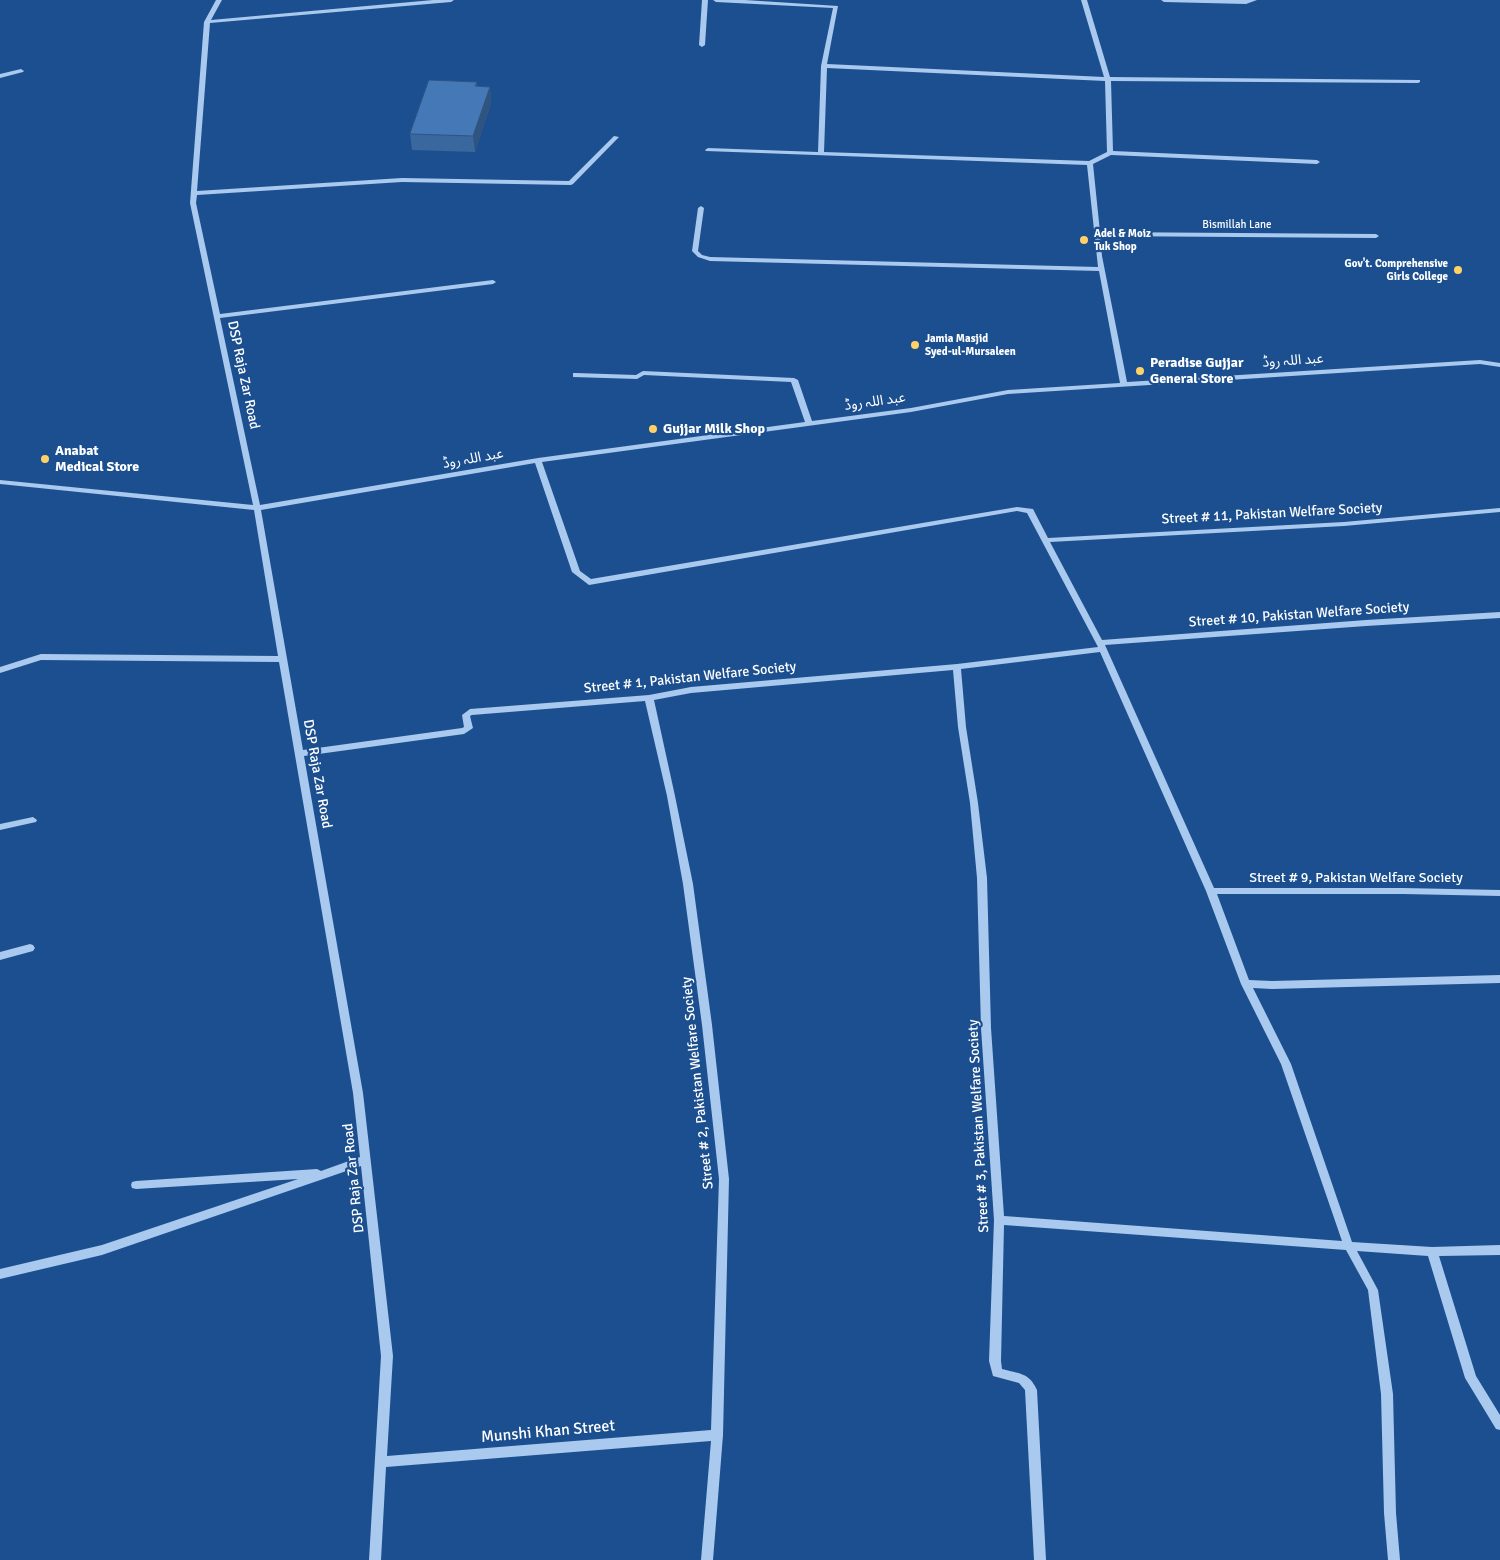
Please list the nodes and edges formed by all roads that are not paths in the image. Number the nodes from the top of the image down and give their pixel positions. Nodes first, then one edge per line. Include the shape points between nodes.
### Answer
1 (218, 0) edge
2 (451, 0) edge
3 (705, 0) edge
4 (716, 0) edge
5 (1084, 0) edge
6 (1164, 0) edge
7 (1254, 0) edge
8 (1210, 1) edge
9 (396, 2) edge
10 (207, 22) junction
11 (702, 45) dead end
12 (824, 66) junction
13 (22, 71) dead end
14 (0, 76) edge
15 (1108, 79) junction
16 (1418, 81) dead end
17 (616, 137) dead end
18 (708, 150) dead end
19 (1110, 153) junction
20 (821, 154) junction
21 (1317, 162) dead end
22 (1090, 163) junction
23 (194, 193) junction
24 (701, 208) dead end
25 (1097, 234) junction
26 (1376, 236) dead end
27 (1102, 270) junction
28 (494, 282) dead end
29 (217, 316) junction
30 (1500, 365) edge
31 (576, 375) dead end
32 (1124, 384) junction
33 (809, 424) junction
34 (538, 460) junction
35 (0, 482) edge
36 (257, 508) junction
37 (1500, 510) edge
38 (1046, 540) junction
39 (1500, 616) edge
40 (1102, 646) junction
41 (283, 658) junction
42 (957, 667) junction
43 (0, 670) edge
44 (649, 698) junction
45 (299, 754) junction
46 (33, 820) dead end
47 (0, 826) edge
48 (1211, 891) junction
49 (1500, 893) edge
50 (30, 948) dead end
51 (0, 956) edge
52 (1500, 979) edge
53 (1246, 984) junction
54 (365, 1160) junction
55 (329, 1172) junction
56 (136, 1185) dead end
57 (999, 1220) junction
58 (1348, 1244) junction
59 (1500, 1250) edge
60 (1432, 1252) junction
61 (0, 1273) edge
62 (1500, 1425) edge
63 (717, 1435) junction
64 (380, 1462) junction
65 (375, 1560) edge
66 (707, 1560) edge
67 (1040, 1560) edge
68 (1394, 1560) edge

1 - 10 street, DSP Raja Zar Road
2 - 9 street
3 - 11 street
4 - 12 street via 836,7
5 - 15 street
6 - 8 street
7 - 8 street
9 - 10 street
10 - 23 street, DSP Raja Zar Road
12 - 15 street
12 - 20 street
13 - 14 street
15 - 16 street
15 - 19 street
17 - 23 street via 572,183 402,180
18 - 20 street
19 - 21 street
19 - 22 street
20 - 22 street
22 - 25 street
23 - 29 street, DSP Raja Zar Road via 193,203
24 - 27 street via 695,251 710,259
25 - 26 street, Bismillah Lane
25 - 27 street
27 - 32 street
28 - 29 street
29 - 36 street, DSP Raja Zar Road
30 - 32 street, عبد اللہ روڈ via 1480,362
31 - 33 street via 637,376 643,373 794,380
32 - 33 street, عبد اللہ روڈ via 1008,392
33 - 34 street, عبد اللہ روڈ
34 - 36 street, عبد اللہ روڈ
34 - 38 street via 576,572 589,582 1017,509 1030,511
35 - 36 street, عبد اللہ روڈ
36 - 41 street, DSP Raja Zar Road
37 - 38 street, Street # 11, Pakistan Welfare Society via 1344,524
38 - 40 street
39 - 40 street, Street # 10, Pakistan Welfare Society via 1366,623
40 - 42 street, Street # 1, Pakistan Welfare Society
40 - 48 street
41 - 43 street via 41,657
41 - 45 street, DSP Raja Zar Road
42 - 44 street, Street # 1, Pakistan Welfare Society via 692,690
42 - 57 street, Street # 3, Pakistan Welfare Society via 982,878 986,1028
44 - 45 street, Street # 1, Pakistan Welfare Society via 470,712 466,715 468,728 464,731
44 - 63 street, Street # 2, Pakistan Welfare Society via 688,884 724,1179
45 - 54 street, DSP Raja Zar Road via 358,1093
46 - 47 street
48 - 49 street, Street # 9, Pakistan Welfare Society
48 - 53 street
50 - 51 street
52 - 53 street
53 - 58 street via 1286,1064
54 - 55 street
54 - 64 street, DSP Raja Zar Road via 387,1356
55 - 56 street
55 - 61 street via 102,1250
57 - 58 street
57 - 67 street, Street # 3, Pakistan Welfare Society via 995,1361 997,1372 1023,1378 1030,1384
58 - 60 street
58 - 68 street via 1376,1299 1387,1394
59 - 60 street
60 - 62 street via 1471,1378
63 - 64 street, Munshi Khan Street
63 - 66 street, Street # 2, Pakistan Welfare Society
64 - 65 street, DSP Raja Zar Road

